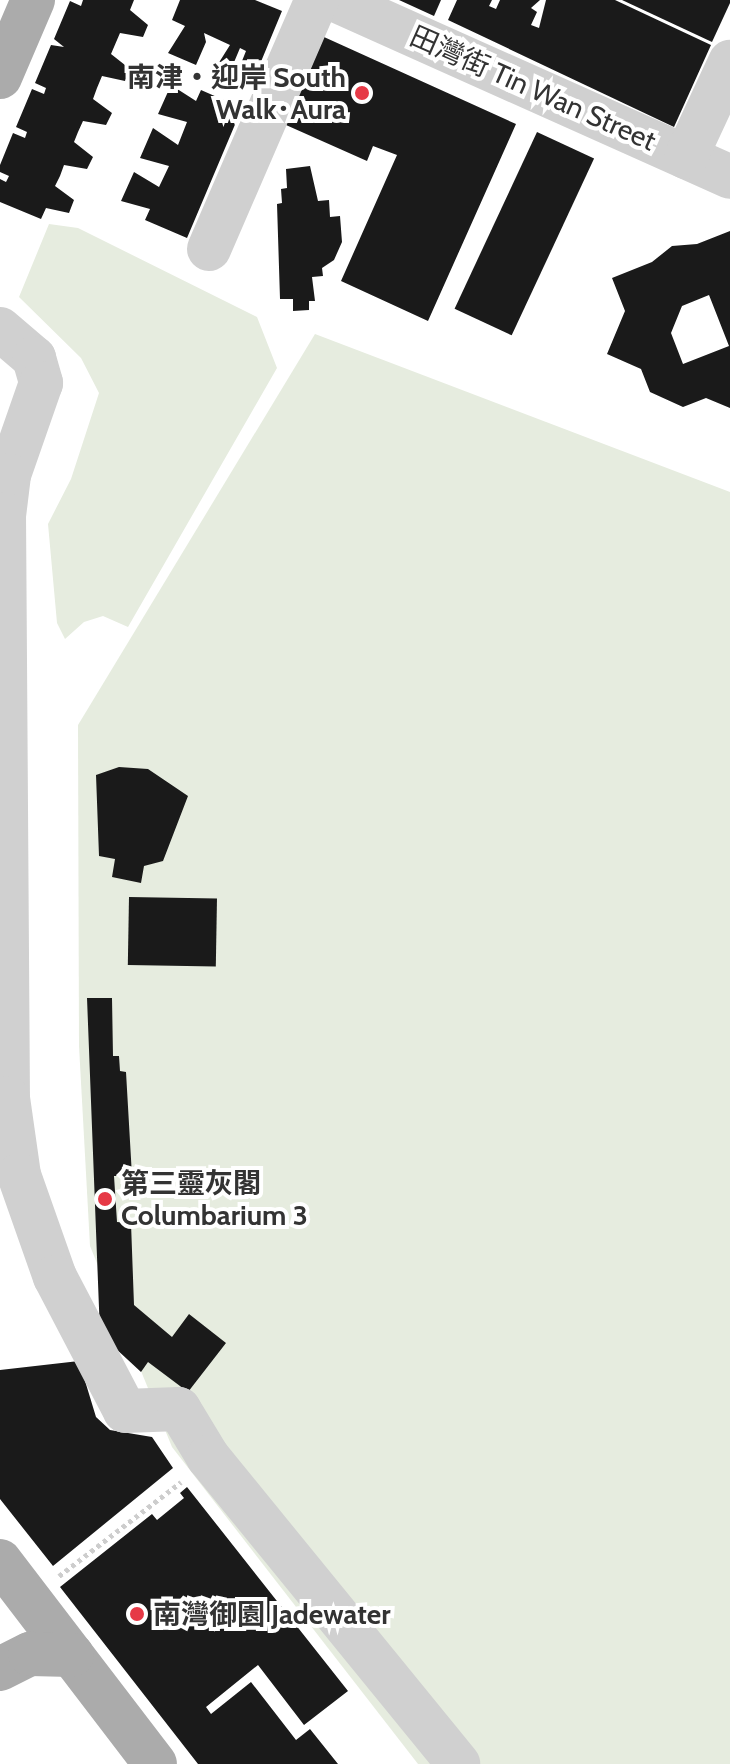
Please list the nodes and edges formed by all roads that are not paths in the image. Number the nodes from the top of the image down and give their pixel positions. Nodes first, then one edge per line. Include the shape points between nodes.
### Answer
1 (33, 0) edge
2 (317, 0) edge
3 (335, 0) edge
4 (730, 62) edge
5 (0, 77) edge
6 (686, 157) junction
7 (730, 177) edge
8 (209, 249) dead end
9 (15, 344) edge
10 (0, 1561) edge
11 (72, 1655) junction
12 (0, 1669) edge
13 (155, 1764) edge
14 (458, 1764) edge

1 - 5 main road
2 - 8 street
3 - 6 street, 田灣街 Tin Wan Street
4 - 6 street
6 - 7 street, 田灣街 Tin Wan Street
9 - 14 street via 39,395 16,452 4,514 8,1098 19,1175 55,1277 125,1411 179,1409 208,1457
10 - 11 main road
11 - 12 main road via 30,1654
11 - 13 main road

